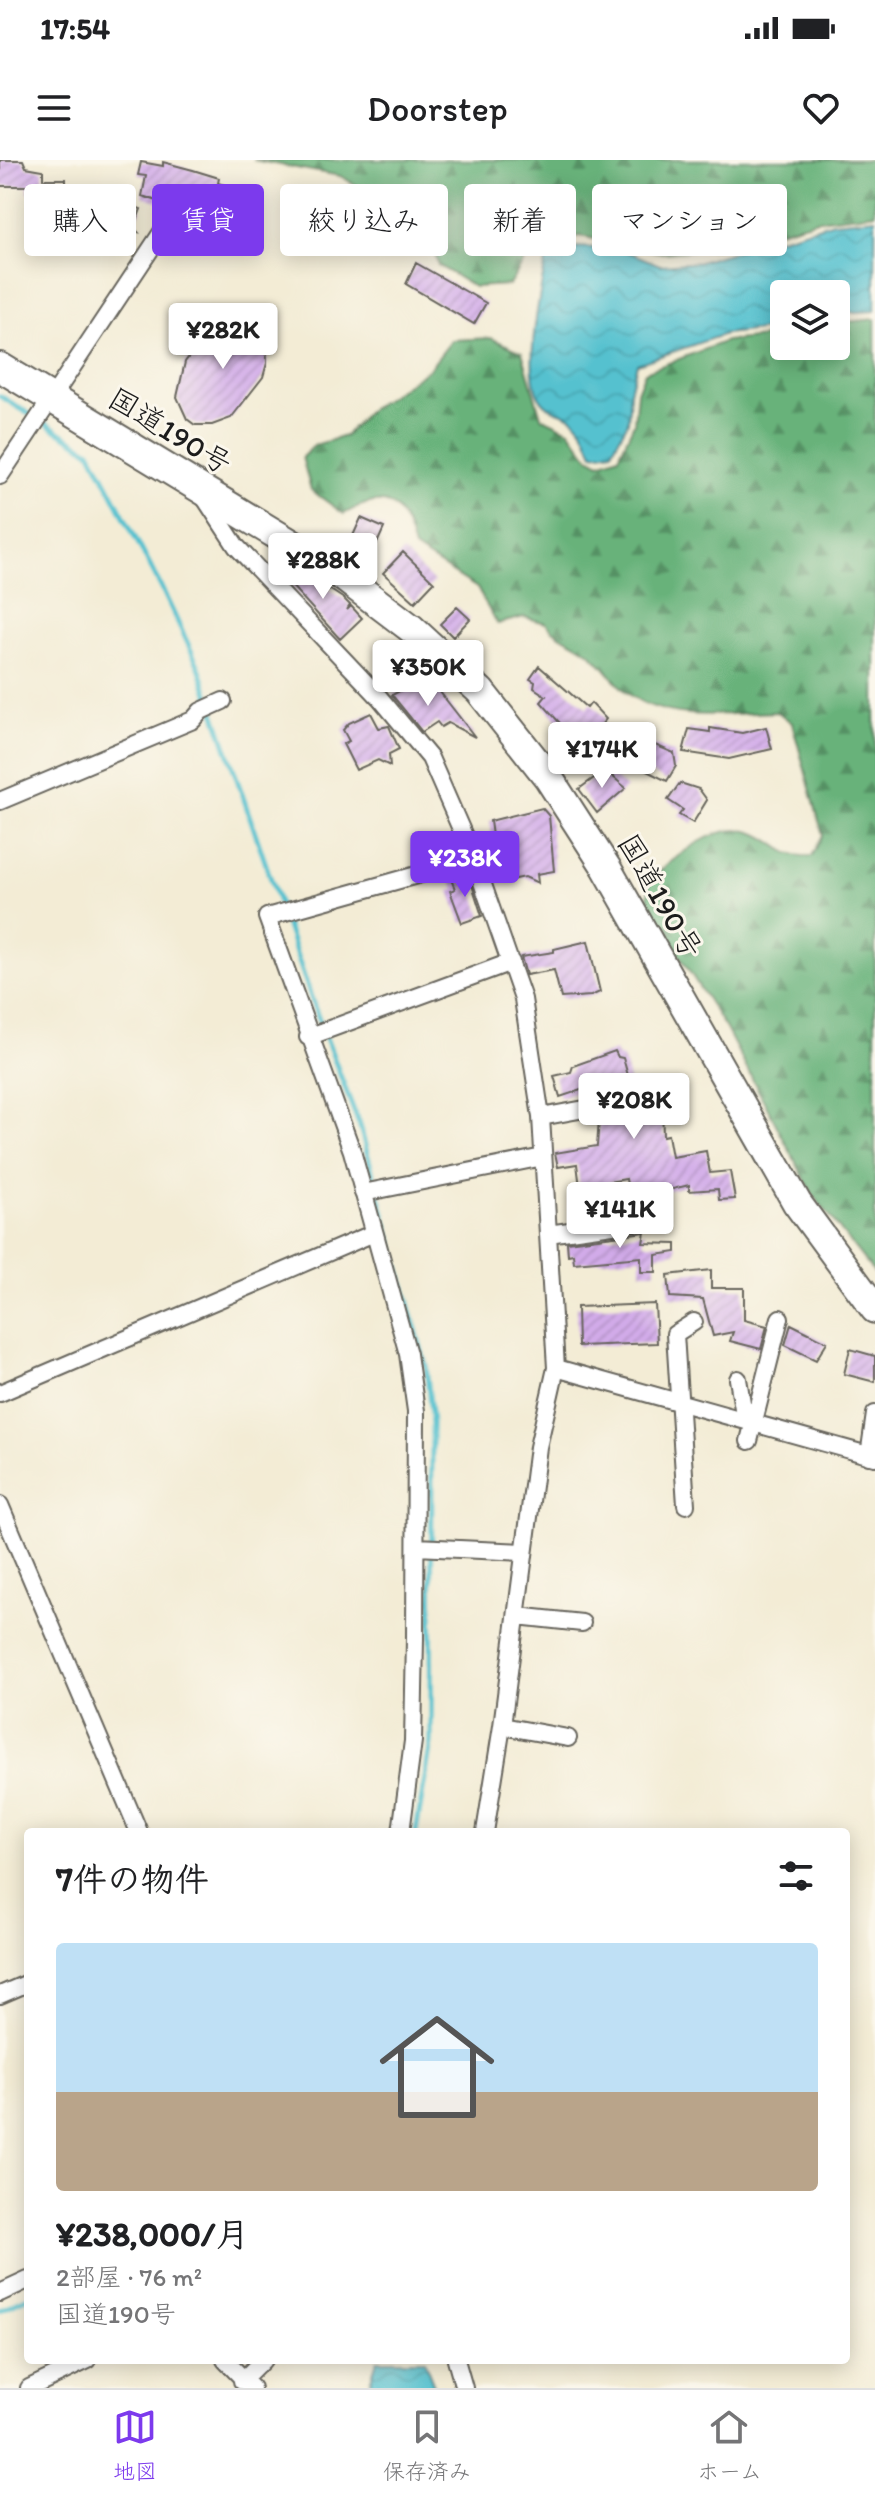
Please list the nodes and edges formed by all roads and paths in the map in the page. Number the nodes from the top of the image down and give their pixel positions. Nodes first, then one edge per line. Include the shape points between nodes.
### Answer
1 (152, 247) edge
2 (0, 367) edge
3 (52, 399) junction
4 (0, 476) edge
5 (199, 489) junction
6 (223, 701) dead end
7 (0, 801) edge
8 (474, 859) junction
9 (511, 962) junction
10 (308, 1037) junction
11 (590, 1108) dead end
12 (541, 1117) junction
13 (543, 1157) junction
14 (363, 1193) junction
15 (655, 1219) dead end
16 (374, 1233) junction
17 (548, 1234) junction
18 (875, 1309) edge
19 (780, 1318) dead end
20 (694, 1322) dead end
21 (556, 1368) junction
22 (738, 1379) dead end
23 (0, 1393) edge
24 (680, 1405) junction
25 (875, 1414) edge
26 (750, 1422) junction
27 (749, 1441) dead end
28 (872, 1456) edge
29 (0, 1505) edge
30 (686, 1505) dead end
31 (416, 1547) junction
32 (523, 1552) junction
33 (517, 1616) junction
34 (582, 1623) dead end
35 (502, 1726) junction
36 (568, 1738) dead end
37 (137, 1828) edge
38 (402, 1828) edge
39 (486, 1828) edge
40 (24, 1985) edge
41 (0, 1995) edge
42 (24, 2282) edge
43 (0, 2293) edge
44 (80, 2364) edge
45 (229, 2364) edge
46 (260, 2364) edge
47 (457, 2364) edge
48 (247, 2385) edge
49 (29, 2388) edge
50 (464, 2388) edge

1 - 3 street
2 - 3 highway, 国道190号
3 - 4 street
3 - 5 highway, 国道190号
5 - 8 street via 236,546 430,758
5 - 18 highway, 国道190号 via 376,600 449,661 514,730 606,867 797,1203
6 - 7 street via 193,720
8 - 9 street
8 - 10 street via 267,917
9 - 10 street
9 - 12 street via 523,999
10 - 14 street
11 - 12 street
12 - 13 street
13 - 14 street
13 - 17 street
14 - 16 street
15 - 17 street
16 - 23 street
16 - 31 street via 408,1354 416,1411
17 - 21 street
19 - 26 street
20 - 24 street via 675,1334
21 - 24 street
21 - 32 street
22 - 26 street
24 - 26 street
24 - 30 street
25 - 28 street
26 - 27 street
26 - 28 street
29 - 37 street
31 - 32 street
31 - 38 street via 413,1741
32 - 33 street
33 - 34 street
33 - 35 street
35 - 36 street
35 - 39 street
40 - 41 street
42 - 43 street
44 - 49 street
45 - 48 street
46 - 48 street
47 - 50 street

